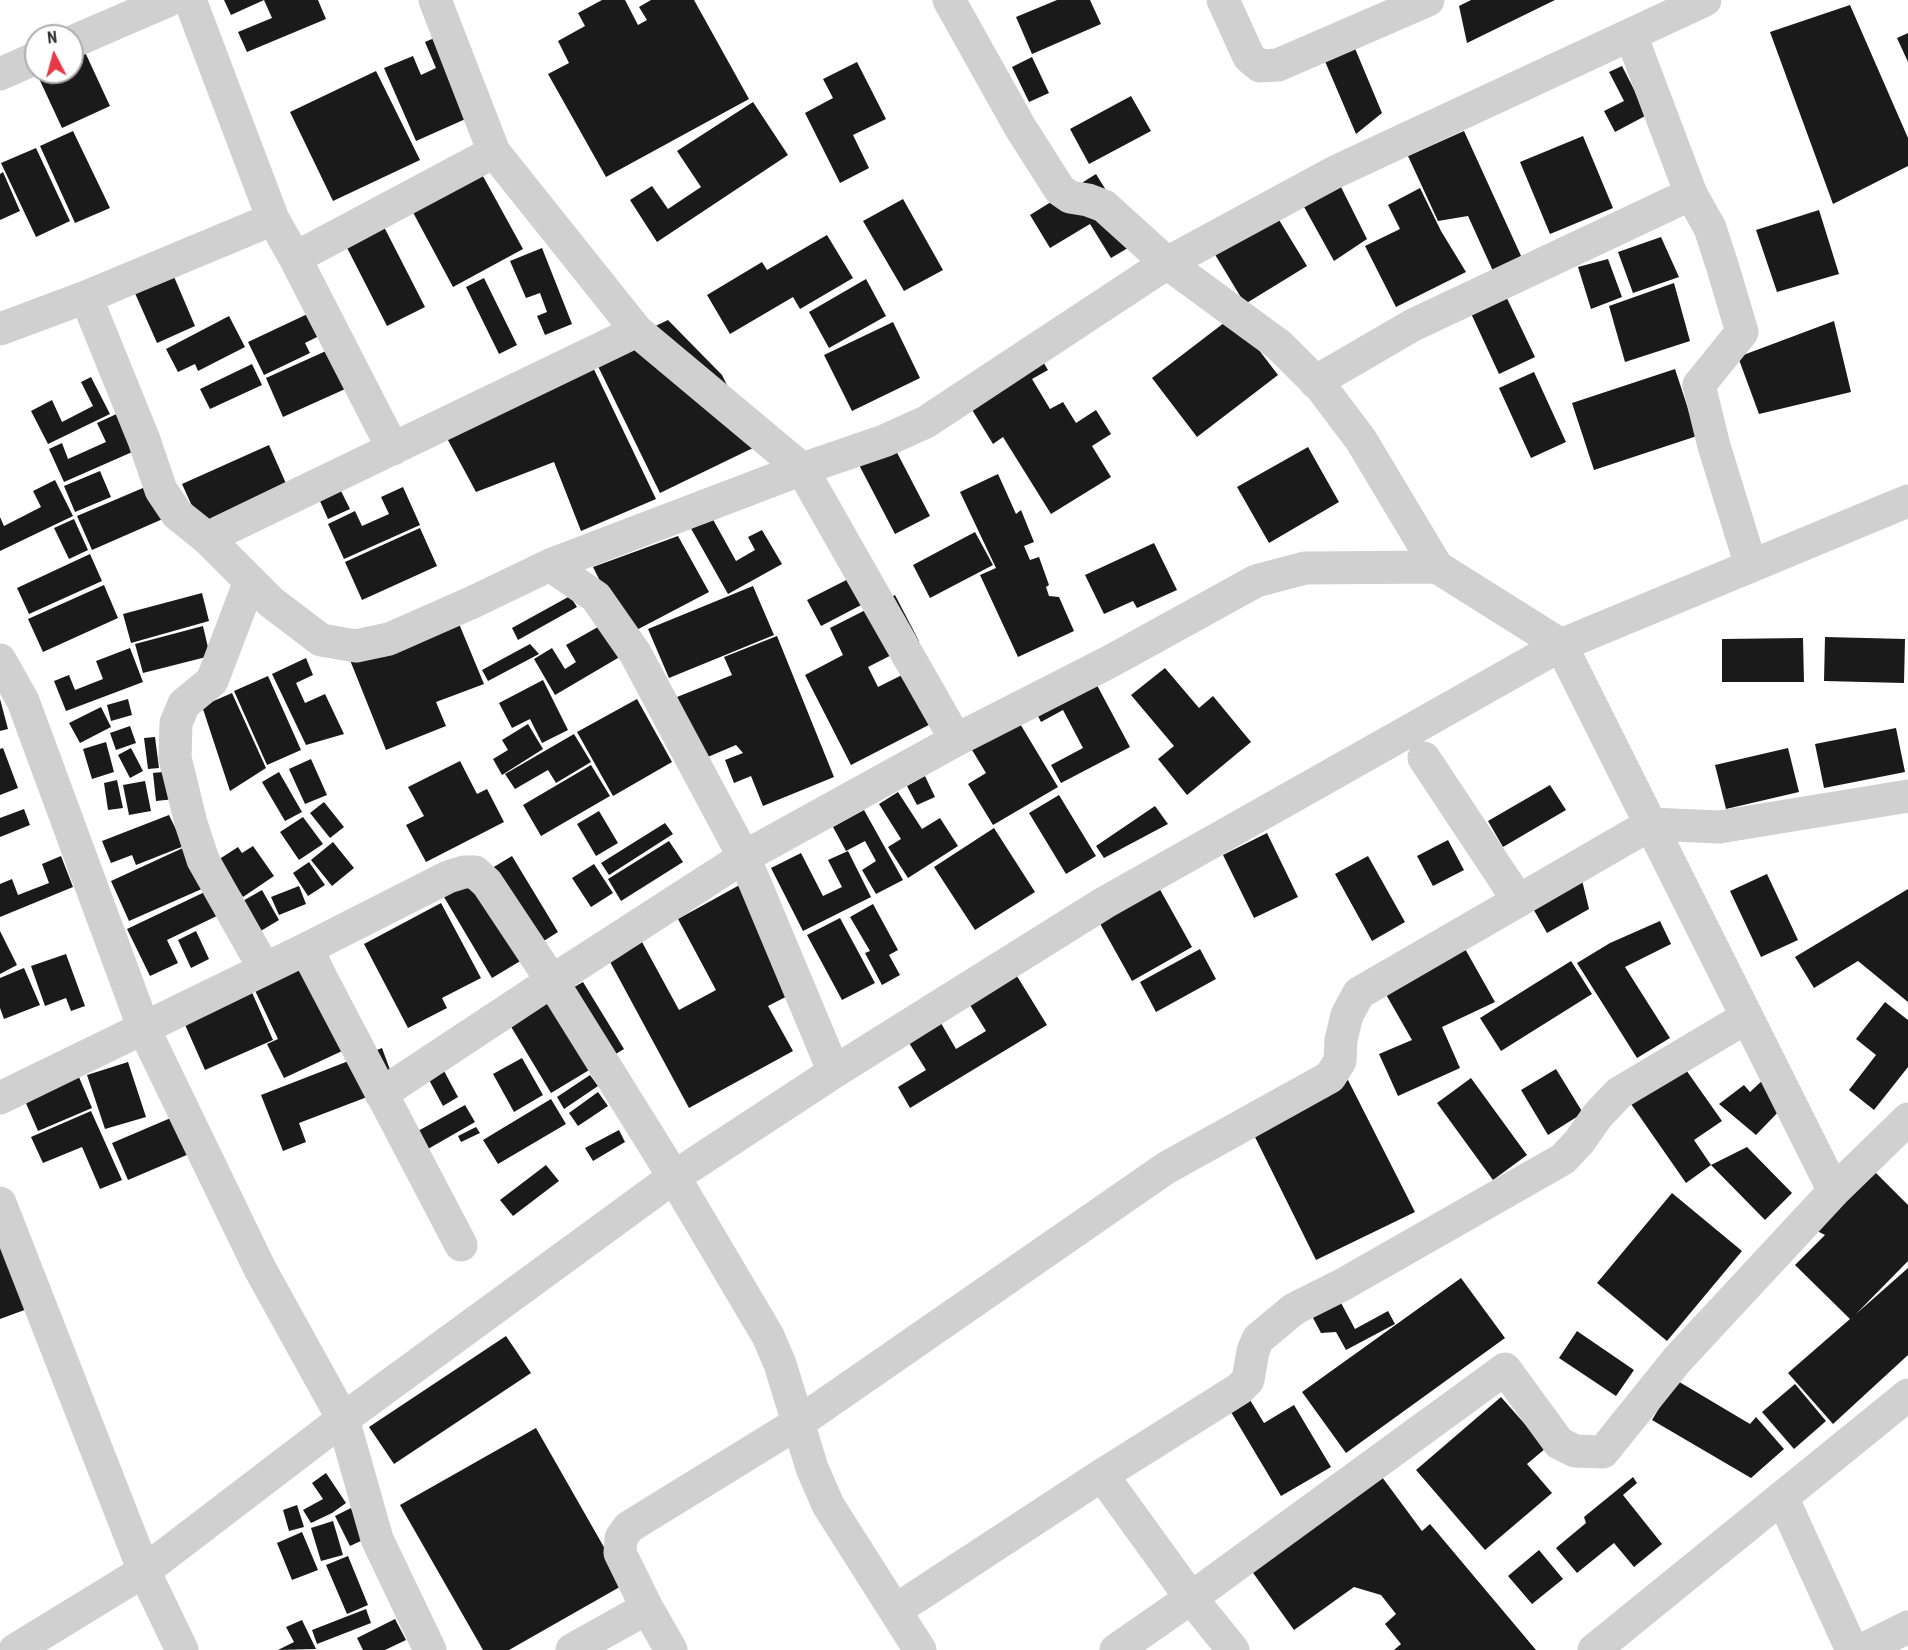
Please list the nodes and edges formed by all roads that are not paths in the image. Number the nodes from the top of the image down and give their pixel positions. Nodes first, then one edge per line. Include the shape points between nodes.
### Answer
1 (169, 0) edge
2 (190, 0) edge
3 (435, 0) edge
4 (949, 0) edge
5 (1223, 0) edge
6 (1428, 0) edge
7 (1705, 0) edge
8 (1631, 34) junction
9 (84, 37) edge
10 (24, 63) edge
11 (0, 74) edge
12 (494, 152) junction
13 (1691, 194) junction
14 (273, 219) junction
15 (295, 258) junction
16 (1167, 263) junction
17 (86, 297) junction
18 (0, 329) edge
19 (637, 332) junction
20 (1315, 381) junction
21 (393, 449) junction
22 (802, 469) junction
23 (1908, 501) edge
24 (207, 538) junction
25 (550, 564) junction
26 (1751, 566) junction
27 (1437, 567) junction
28 (250, 580) junction
29 (1561, 645) junction
30 (0, 660) edge
31 (956, 741) junction
32 (1424, 758) dead end
33 (1908, 796) edge
34 (1651, 824) junction
35 (744, 857) junction
36 (1518, 900) junction
37 (306, 948) junction
38 (264, 968) junction
39 (552, 981) junction
40 (1747, 1017) junction
41 (144, 1029) junction
42 (834, 1072) junction
43 (381, 1094) junction
44 (0, 1098) edge
45 (1908, 1119) edge
46 (674, 1177) junction
47 (1834, 1191) junction
48 (0, 1203) edge
49 (461, 1245) dead end
50 (1908, 1395) edge
51 (343, 1419) junction
52 (798, 1423) junction
53 (1102, 1475) junction
54 (1782, 1497) junction
55 (144, 1571) junction
56 (1191, 1598) junction
57 (647, 1608) junction
58 (896, 1610) junction
59 (1908, 1627) edge
60 (15, 1650) edge
61 (182, 1650) edge
62 (430, 1650) edge
63 (572, 1650) edge
64 (671, 1650) edge
65 (920, 1650) edge
66 (1116, 1650) edge
67 (1233, 1650) edge
68 (1594, 1650) edge
69 (1852, 1650) edge
70 (1862, 1650) edge

1 - 9 street
2 - 14 street
3 - 12 street
4 - 16 street via 1060,190 1070,197 1104,206
5 - 6 street via 1249,57 1260,66 1278,65
7 - 8 street
8 - 13 street
8 - 16 street via 1335,172
10 - 11 street
12 - 15 street
12 - 19 street
13 - 20 street via 1413,326
13 - 26 street via 1710,228 1742,332 1699,385
14 - 15 street
14 - 17 street
15 - 21 street
16 - 20 street via 1279,345
16 - 22 street via 926,422
17 - 18 street
17 - 24 street via 161,490 177,514
19 - 21 street
19 - 22 street
20 - 27 street via 1361,440
21 - 24 street
22 - 25 street
22 - 31 street
23 - 26 street
24 - 28 street
25 - 28 street via 389,639 356,646 321,640 271,602
25 - 35 street via 596,597 635,653
26 - 29 street
27 - 29 street
27 - 31 street via 1305,568 1256,581
28 - 38 street via 212,681 184,704 176,723 176,758 203,860
29 - 34 street
29 - 42 street via 1104,903
30 - 41 street via 23,701
31 - 35 street
32 - 36 street
33 - 34 street via 1719,827
34 - 36 street
34 - 40 street
35 - 39 street
35 - 42 street
36 - 52 street via 1359,993 1347,1015 1340,1062 1330,1077 1166,1168
37 - 38 street
37 - 39 street via 448,877 475,872 487,883
37 - 43 street
38 - 41 street
39 - 43 street
39 - 46 street
40 - 47 street
40 - 53 street via 1619,1094 1563,1159 1294,1309 1258,1339 1248,1380 1239,1389
41 - 44 street
41 - 51 street via 260,1269
42 - 46 street
43 - 49 street
45 - 47 street
46 - 51 street
46 - 52 street via 768,1336
47 - 56 street via 1677,1360 1603,1452 1575,1451 1559,1443 1505,1369
48 - 55 street
50 - 54 street
51 - 55 street
51 - 62 street via 378,1539
52 - 57 street via 629,1527 621,1538 620,1553
52 - 58 street via 828,1505
53 - 56 street
53 - 58 street
54 - 68 street
54 - 69 street
55 - 60 street
55 - 61 street
56 - 66 street
56 - 67 street
57 - 63 street
57 - 64 street
58 - 65 street
59 - 70 street

